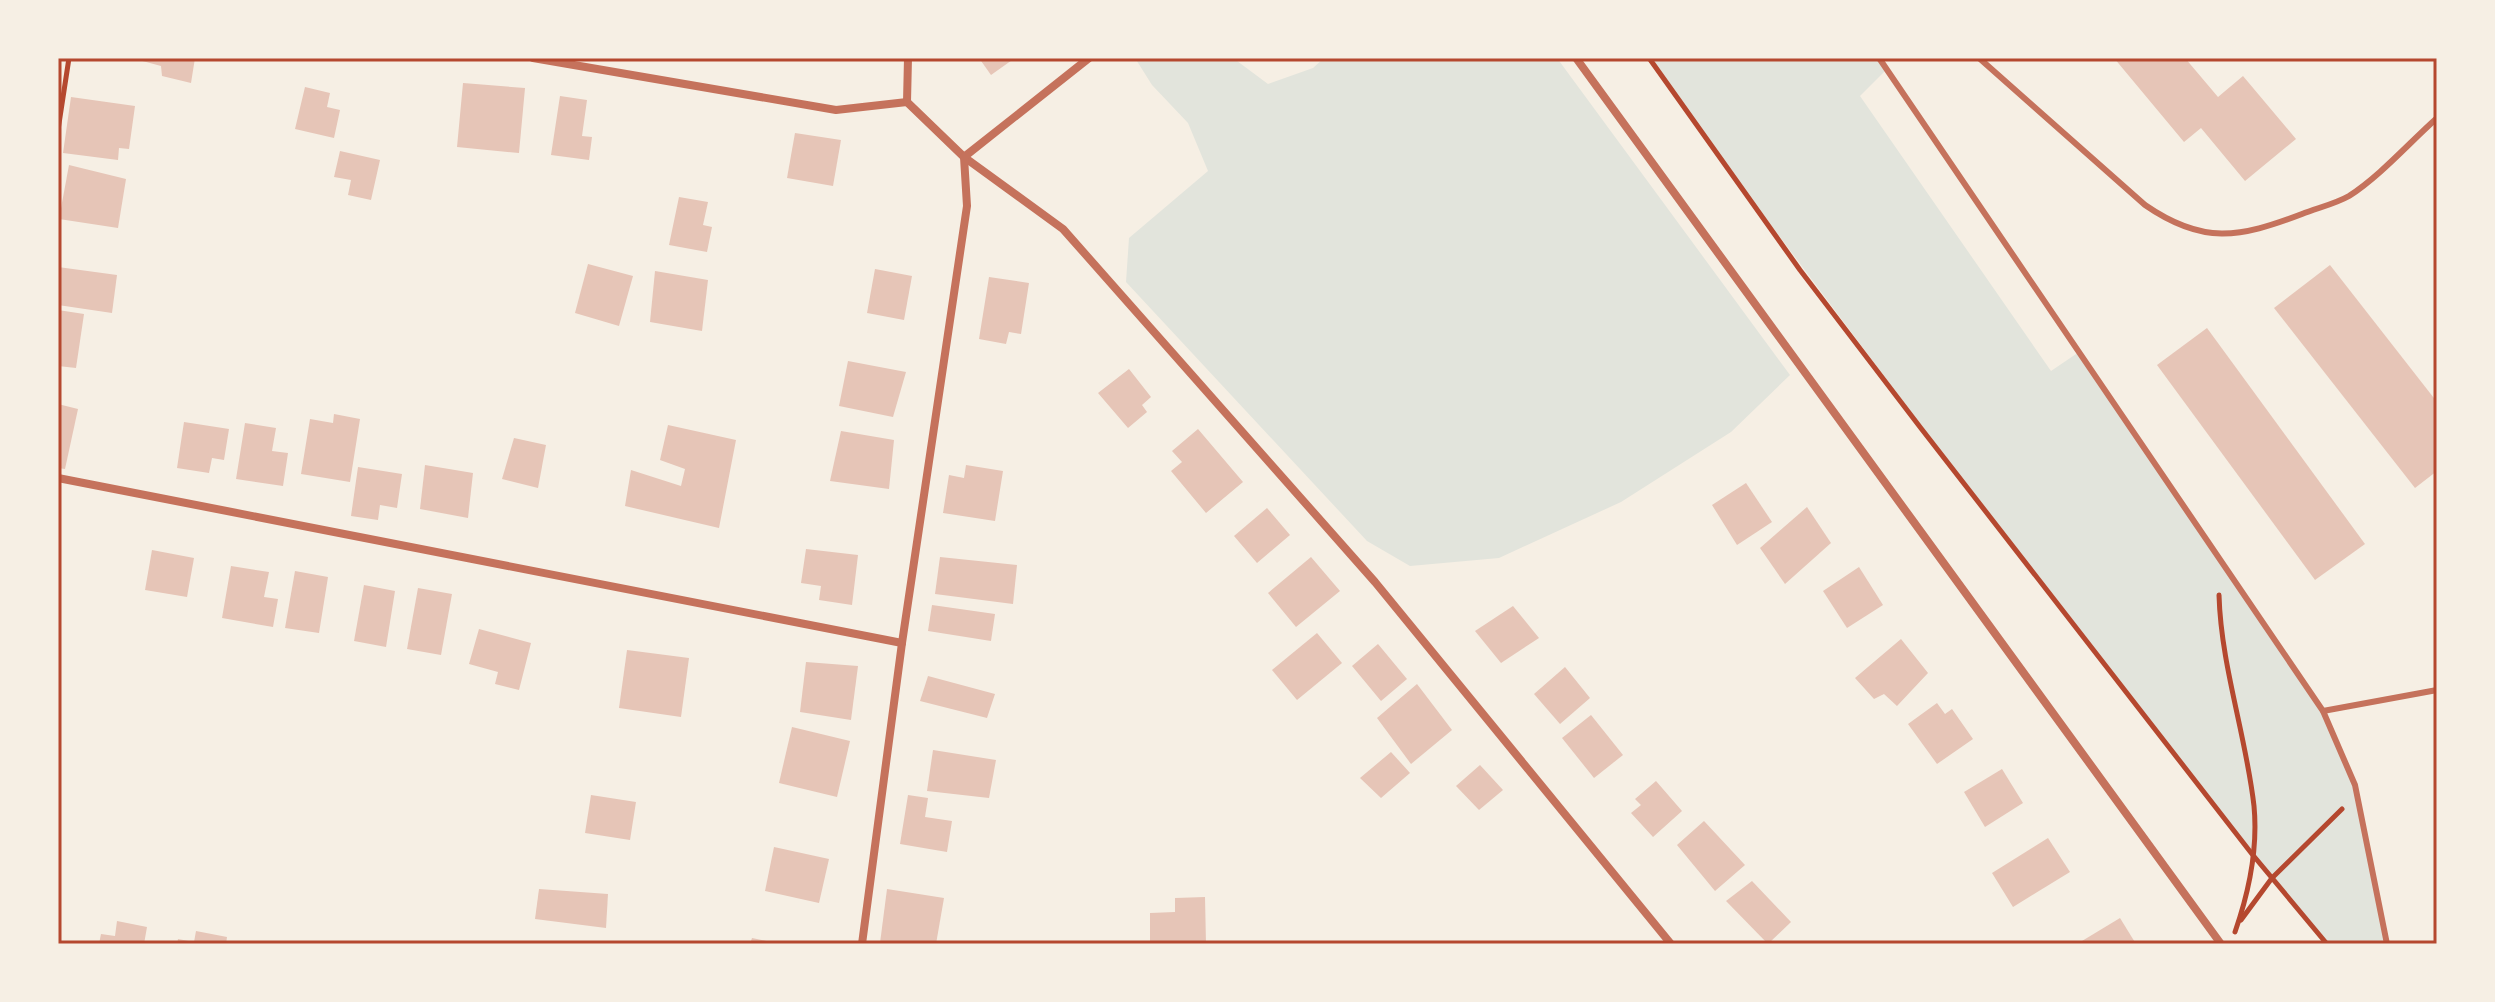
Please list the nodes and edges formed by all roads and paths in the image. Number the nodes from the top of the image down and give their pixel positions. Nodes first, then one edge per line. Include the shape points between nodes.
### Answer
1 (69, 58) edge
2 (533, 58) edge
3 (908, 58) edge
4 (1089, 58) edge
5 (1576, 58) edge
6 (1649, 58) edge
7 (1879, 58) edge
8 (1979, 58) edge
9 (907, 102) junction
10 (2437, 118) edge
11 (58, 130) edge
12 (964, 157) junction
13 (58, 478) edge
14 (2220, 562) junction
15 (902, 643) junction
16 (2437, 690) edge
17 (2323, 711) junction
18 (2357, 794) junction
19 (2252, 854) junction
20 (2272, 878) junction
21 (2238, 924) junction
22 (862, 944) edge
23 (1671, 944) edge
24 (2221, 944) edge
25 (2231, 944) edge
26 (2327, 944) edge
27 (2387, 944) edge

1 - 11 path
2 - 9 street via 836,110
3 - 9 street
4 - 12 street
5 - 24 street
6 - 19 path via 1800,270
7 - 14 lane
8 - 10 lane via 2145,205 2172,223 2204,234 2236,235 2268,227 2348,196
9 - 12 street
12 - 15 street via 967,206
12 - 23 street via 1063,229 1375,582
13 - 15 street
14 - 17 lane
14 - 19 path via 2220,632 2254,809
15 - 22 street
16 - 17 lane
17 - 18 lane
18 - 20 path
18 - 27 lane
19 - 20 path
19 - 21 path
20 - 21 path
20 - 26 path
21 - 25 path

